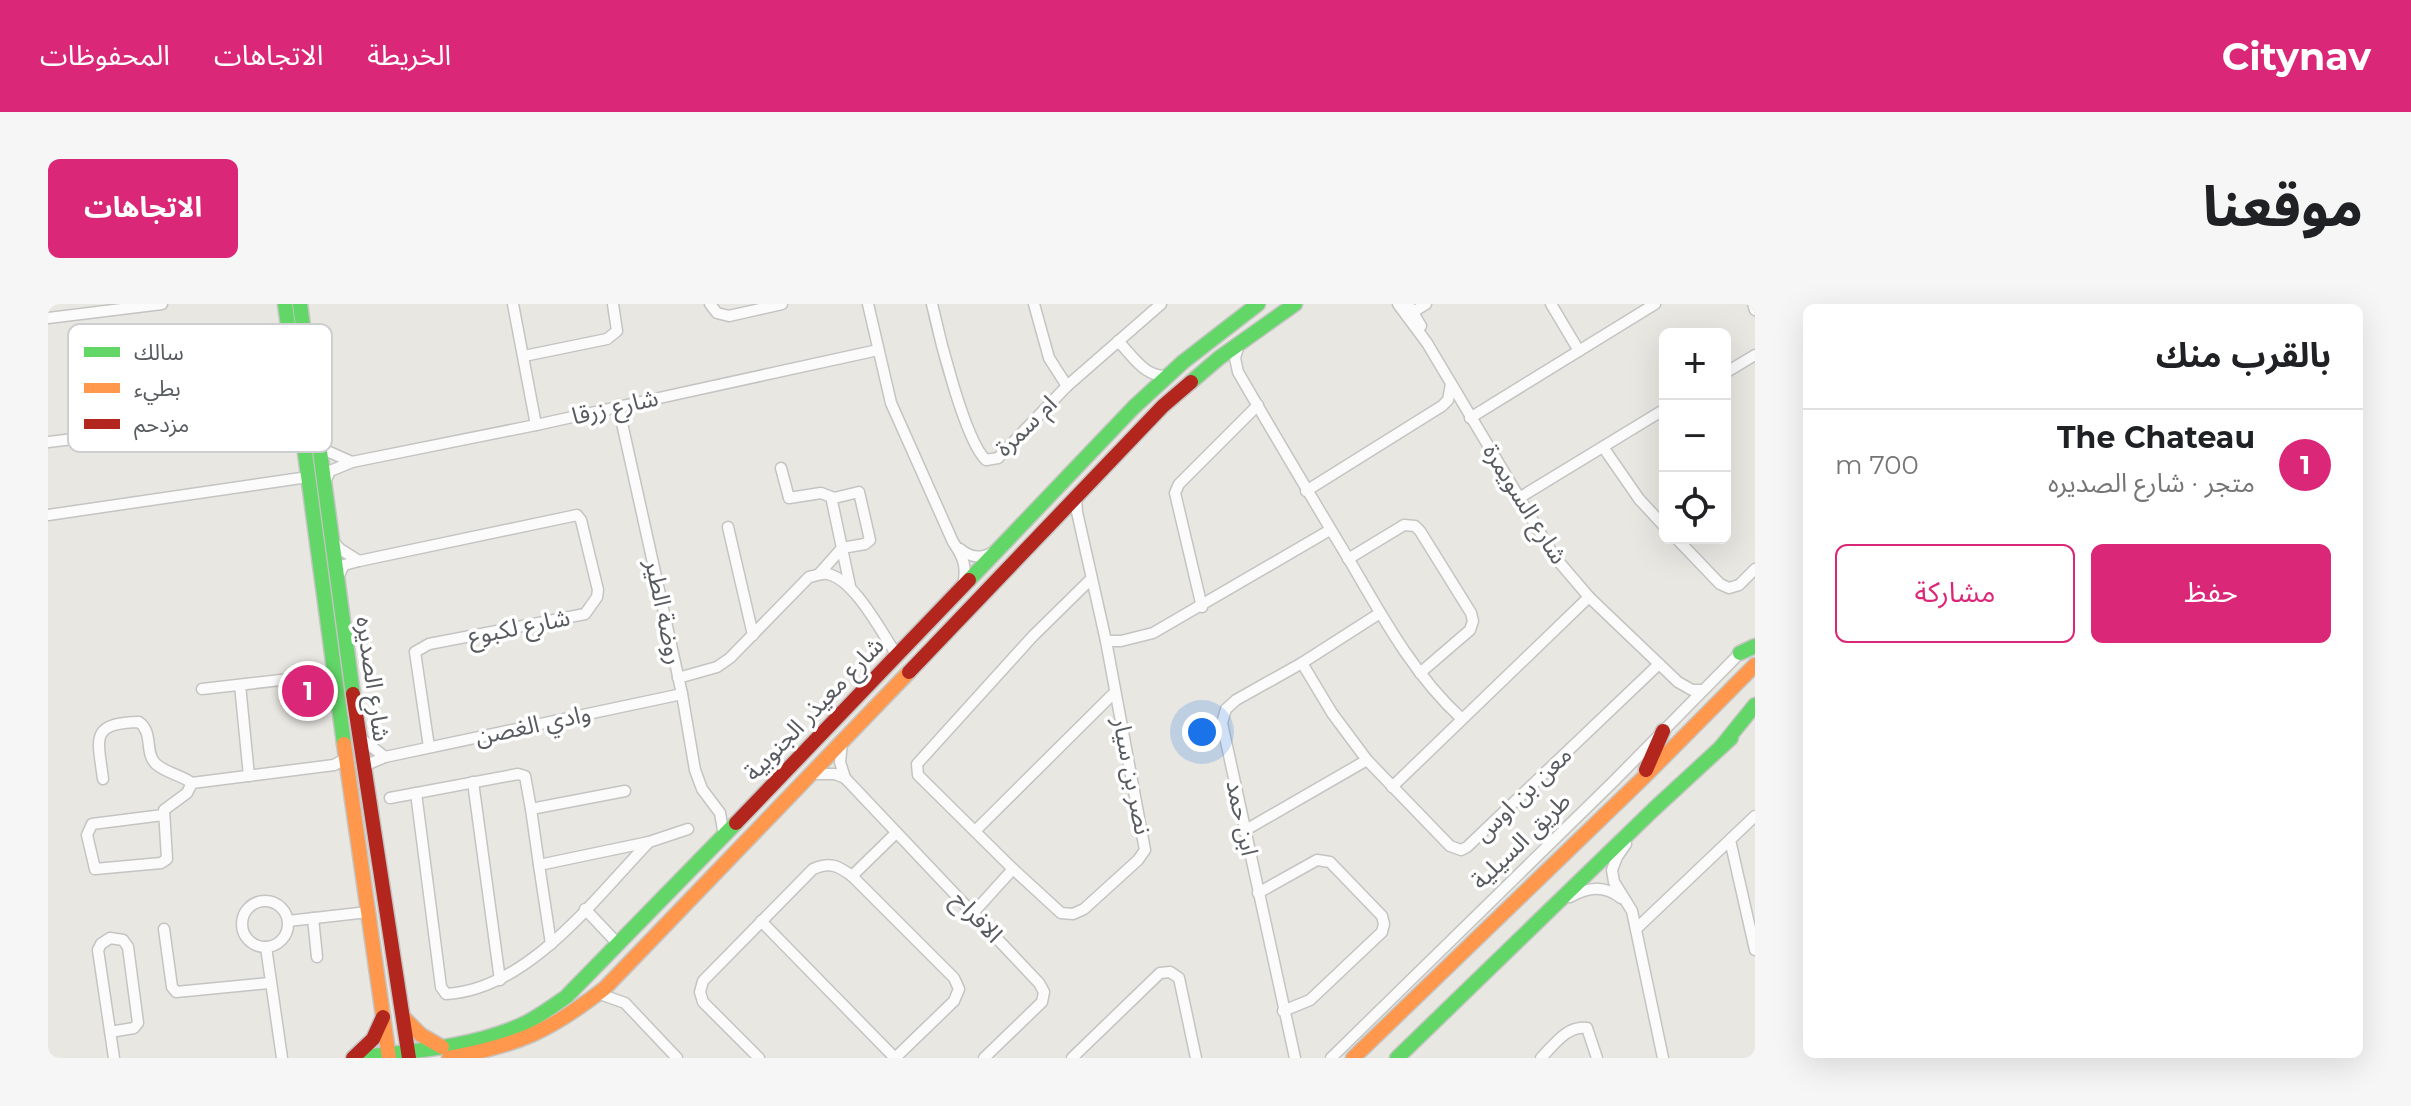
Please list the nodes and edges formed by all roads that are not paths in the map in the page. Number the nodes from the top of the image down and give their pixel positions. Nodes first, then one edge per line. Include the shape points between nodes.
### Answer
1 (162, 304) edge
2 (285, 304) edge
3 (300, 304) edge
4 (513, 304) edge
5 (613, 304) edge
6 (710, 304) edge
7 (782, 304) edge
8 (868, 304) edge
9 (932, 304) edge
10 (1034, 304) edge
11 (1161, 304) edge
12 (1258, 304) edge
13 (1295, 304) edge
14 (1398, 304) edge
15 (1426, 304) edge
16 (1551, 304) edge
17 (1655, 304) edge
18 (1753, 304) edge
19 (88, 308) edge
20 (1410, 308) edge
21 (1755, 310) edge
22 (48, 318) edge
23 (288, 324) edge
24 (303, 324) edge
25 (1118, 341) junction
26 (1240, 342) junction
27 (1427, 343) junction
28 (878, 350) junction
29 (1579, 351) junction
30 (1755, 355) edge
31 (524, 356) junction
32 (1143, 368) junction
33 (1208, 368) junction
34 (1731, 369) edge
35 (1238, 372) junction
36 (1170, 375) junction
37 (1451, 384) junction
38 (1067, 386) junction
39 (1147, 394) junction
40 (618, 405) junction
41 (1258, 405) junction
42 (1659, 415) edge
43 (1470, 418) junction
44 (536, 425) junction
45 (68, 440) edge
46 (48, 442) edge
47 (1603, 447) junction
48 (305, 452) edge
49 (319, 452) edge
50 (329, 452) edge
51 (352, 462) junction
52 (781, 468) dead end
53 (308, 477) junction
54 (324, 482) junction
55 (1306, 491) junction
56 (1076, 497) junction
57 (834, 498) junction
58 (1519, 498) junction
59 (48, 515) edge
60 (1659, 519) edge
61 (1055, 520) junction
62 (1079, 524) junction
63 (728, 527) dead end
64 (1330, 530) junction
65 (332, 540) junction
66 (953, 542) junction
67 (1682, 544) edge
68 (842, 548) junction
69 (998, 549) junction
70 (1348, 559) junction
71 (359, 561) junction
72 (1755, 569) edge
73 (819, 574) junction
74 (338, 579) junction
75 (1091, 579) junction
76 (850, 586) junction
77 (963, 586) junction
78 (1589, 597) junction
79 (1202, 607) junction
80 (1380, 613) junction
81 (753, 635) junction
82 (1755, 638) edge
83 (1106, 641) junction
84 (1755, 646) edge
85 (1740, 653) junction
86 (897, 655) junction
87 (1302, 663) junction
88 (1659, 664) junction
89 (1755, 665) edge
90 (1420, 673) junction
91 (334, 674) junction
92 (678, 678) junction
93 (1678, 682) junction
94 (240, 685) junction
95 (202, 689) dead end
96 (1703, 690) junction
97 (1115, 692) junction
98 (682, 694) junction
99 (1755, 705) edge
100 (1686, 707) junction
101 (1755, 715) edge
102 (1461, 718) junction
103 (1663, 731) junction
104 (359, 737) junction
105 (842, 743) junction
106 (429, 747) junction
107 (1721, 747) junction
108 (385, 757) junction
109 (1367, 760) junction
110 (342, 764) junction
111 (363, 770) junction
112 (812, 774) junction
113 (249, 776) junction
114 (845, 778) junction
115 (1643, 778) junction
116 (103, 779) dead end
117 (473, 782) junction
118 (192, 783) junction
119 (1392, 787) junction
120 (625, 791) dead end
121 (416, 793) junction
122 (390, 798) dead end
123 (531, 809) junction
124 (1654, 809) junction
125 (747, 810) junction
126 (720, 813) junction
127 (163, 815) junction
128 (1755, 816) edge
129 (688, 829) dead end
130 (975, 831) junction
131 (1244, 831) junction
132 (895, 834) junction
133 (724, 836) junction
134 (1730, 840) junction
135 (649, 842) junction
136 (539, 865) junction
137 (1013, 869) junction
138 (852, 876) junction
139 (1258, 893) junction
140 (1623, 899) junction
141 (1555, 904) junction
142 (585, 909) junction
143 (368, 912) junction
144 (974, 912) junction
145 (313, 918) junction
146 (288, 921) junction
147 (761, 921) junction
148 (164, 929) dead end
149 (1636, 929) junction
150 (551, 944) junction
151 (619, 945) junction
152 (266, 947) junction
153 (1755, 950) edge
154 (317, 957) dead end
155 (376, 969) junction
156 (618, 976) junction
157 (500, 980) junction
158 (269, 983) junction
159 (597, 993) junction
160 (625, 1003) junction
161 (1283, 1011) junction
162 (383, 1017) junction
163 (403, 1017) junction
164 (110, 1032) junction
165 (445, 1053) edge
166 (399, 1056) edge
167 (114, 1058) edge
168 (282, 1058) edge
169 (355, 1058) edge
170 (677, 1058) edge
171 (759, 1058) edge
172 (895, 1058) edge
173 (984, 1058) edge
174 (1072, 1058) edge
175 (1196, 1058) edge
176 (1295, 1058) edge
177 (1331, 1058) edge
178 (1353, 1058) edge
179 (1397, 1058) edge
180 (1541, 1058) edge
181 (1597, 1058) edge
182 (1663, 1058) edge

1 - 19 street
2 - 23 main road, شارع الصديره
3 - 24 main road, شارع الصديره
4 - 31 street
5 - 31 street via 617,331 607,339
6 - 7 street via 729,316
8 - 28 street
9 - 38 street, ام سمرة via 957,395 978,453 986,460 998,458
10 - 38 street via 1049,358
11 - 25 street, ام سمرة
12 - 36 main road, شارع معيذر الجنوبية
13 - 26 main road, شارع معيذر الجنوبية
14 - 27 street, شارع السويمرة
15 - 20 street
16 - 29 street
17 - 29 street
18 - 21 street
19 - 22 street
20 - 27 street, شارع السويمرة
25 - 32 street
25 - 38 street, ام سمرة
26 - 33 main road, شارع معيذر الجنوبية
26 - 35 street
27 - 37 street, شارع السويمرة
28 - 40 street, شارع زرقا
28 - 66 street via 891,403
29 - 43 street
30 - 34 street
31 - 44 street
32 - 36 street via 1157,377
32 - 39 street
33 - 35 street
33 - 56 main road, شارع معيذر الجنوبية via 1163,406
35 - 41 street
36 - 39 main road, شارع معيذر الجنوبية
37 - 43 street, شارع السويمرة
37 - 55 street via 1442,406
39 - 69 main road, شارع معيذر الجنوبية
40 - 44 street, شارع زرقا
40 - 92 street, روضة الطير
41 - 55 street
41 - 79 street via 1175,493
42 - 47 street
43 - 58 street, شارع السويمرة
44 - 51 street, شارع زرقا
45 - 46 street
47 - 58 street
47 - 60 street
48 - 53 main road, شارع الصديره
49 - 54 main road, شارع الصديره
50 - 51 street
51 - 54 street, شارع زرقا via 330,471
52 - 57 street via 789,498 821,493
53 - 59 street
53 - 91 main road, شارع الصديره
54 - 65 main road, شارع الصديره
55 - 64 street
56 - 61 main road, شارع معيذر الجنوبية
56 - 62 street, نصر بن سيار
57 - 68 street
57 - 68 street via 859,492 870,535 865,544
58 - 78 street, شارع السويمرة via 1554,556
61 - 62 street via 1070,518
61 - 105 main road, شارع معيذر الجنوبية
62 - 75 street, نصر بن سيار
63 - 81 street
64 - 70 street
64 - 79 street
65 - 71 street
65 - 74 main road, شارع الصديره
66 - 69 street via 972,556 984,557
66 - 77 street via 965,563
67 - 72 street via 1729,588
68 - 73 street
68 - 76 street
69 - 77 main road, شارع معيذر الجنوبية
70 - 80 street
70 - 90 street via 1404,525 1420,531 1473,621 1470,630
71 - 74 street, شارع لكبوع via 344,565
71 - 106 street, شارع لكبوع via 577,515 584,526 598,590 585,614 429,644 415,652
73 - 76 street
73 - 81 street via 809,577
74 - 104 main road, شارع الصديره
75 - 83 street, نصر بن سيار
75 - 130 street, نصر بن سيار via 917,764 918,775
76 - 86 street
77 - 86 main road, شارع معيذر الجنوبية
78 - 88 street, شارع السويمرة
78 - 102 street
79 - 83 street via 1153,633
80 - 87 street, ابن حمد
80 - 90 street
81 - 92 street via 717,667
82 - 85 street, طريق السيلية
83 - 97 street, نصر بن سيار
84 - 85 main road
85 - 96 street, طريق السيلية
86 - 125 main road, شارع معيذر الجنوبية
87 - 109 street, معن بن اوس
87 - 131 street, ابن حمد via 1226,709 1222,723
88 - 93 street, شارع السويمرة
88 - 119 street, معن بن اوس via 1461,850 1450,846
89 - 115 main road, طريق السيلية
90 - 102 street
91 - 94 street
91 - 110 main road, شارع الصديره
92 - 98 street, روضة الطير
93 - 96 street, شارع السويمرة
93 - 100 street, شارع السويمرة
94 - 95 street
94 - 113 street
96 - 100 street, طريق السيلية
97 - 130 street
97 - 137 street, نصر بن سيار via 1145,850 1073,914 1061,913
98 - 106 street, وادي الغصن
98 - 126 street, روضة الطير via 698,781
99 - 107 main road
100 - 103 street, طريق السيلية
101 - 107 main road
102 - 119 street
103 - 115 main road
103 - 177 street, طريق السيلية
104 - 108 street
104 - 111 main road, شارع الصديره
105 - 112 main road, شارع معيذر الجنوبية
105 - 114 street
106 - 108 street, وادي الغصن
107 - 124 main road
108 - 111 street, وادي الغصن
109 - 119 street, معن بن اوس
109 - 131 street
110 - 113 street
110 - 143 main road, شارع الصديره
111 - 163 main road, شارع الصديره
112 - 114 street
112 - 156 main road, شارع معيذر الجنوبية
113 - 118 street
114 - 132 street, الافراح
115 - 178 main road, طريق السيلية
116 - 118 street via 100,732 139,722 146,728 156,764
117 - 121 street
117 - 123 street via 522,774
117 - 157 street
118 - 127 street
120 - 123 street
121 - 122 street
121 - 157 street via 443,991 449,994
123 - 136 street
124 - 140 street via 1612,870
124 - 141 main road
125 - 126 street
125 - 133 main road, شارع معيذر الجنوبية
126 - 133 street, روضة الطير
127 - 127 street via 92,824 87,835 95,869 164,862
128 - 134 street
129 - 135 street
130 - 137 street, نصر بن سيار
131 - 139 street, ابن حمد
132 - 138 street
132 - 144 street, الافراح
133 - 151 main road, شارع معيذر الجنوبية
134 - 149 street
134 - 153 street
135 - 136 street
135 - 142 street
136 - 150 street
137 - 144 street
138 - 147 street via 838,865 813,869
138 - 172 street via 959,989 954,1001
139 - 161 street, ابن حمد
139 - 161 street via 1323,859 1382,916 1384,924 1382,932 1310,1000
140 - 141 street via 1589,889
140 - 149 street
141 - 179 main road
142 - 150 street
142 - 151 street
143 - 145 street
143 - 155 main road, شارع الصديره
144 - 173 street, الافراح via 1044,992 1042,1002
145 - 146 street
145 - 154 street
146 - 152 street via 281,940
146 - 152 street via 273,902 256,902 246,910 244,935
147 - 171 street via 703,981 700,992 703,1002
147 - 172 street
148 - 158 street via 176,992
149 - 182 street
150 - 157 street
151 - 165 main road, شارع معيذر الجنوبية via 540,1015
152 - 158 street
155 - 162 main road, شارع الصديره
155 - 166 main road via 385,985
156 - 159 main road, شارع معيذر الجنوبية
156 - 160 street
158 - 168 street
159 - 160 street
159 - 165 main road, شارع معيذر الجنوبية via 521,1041 494,1050
160 - 170 street
161 - 176 street, ابن حمد
162 - 166 main road, شارع الصديره
162 - 169 main road via 373,1039
163 - 165 main road
163 - 166 main road, شارع الصديره
164 - 164 street via 98,950 116,937 128,947 138,1023
164 - 167 street
165 - 166 main road, شارع معيذر الجنوبية
166 - 169 main road, شارع معيذر الجنوبية
174 - 175 street via 1160,973 1170,972 1179,978
180 - 181 street via 1568,1032 1581,1027 1591,1034

